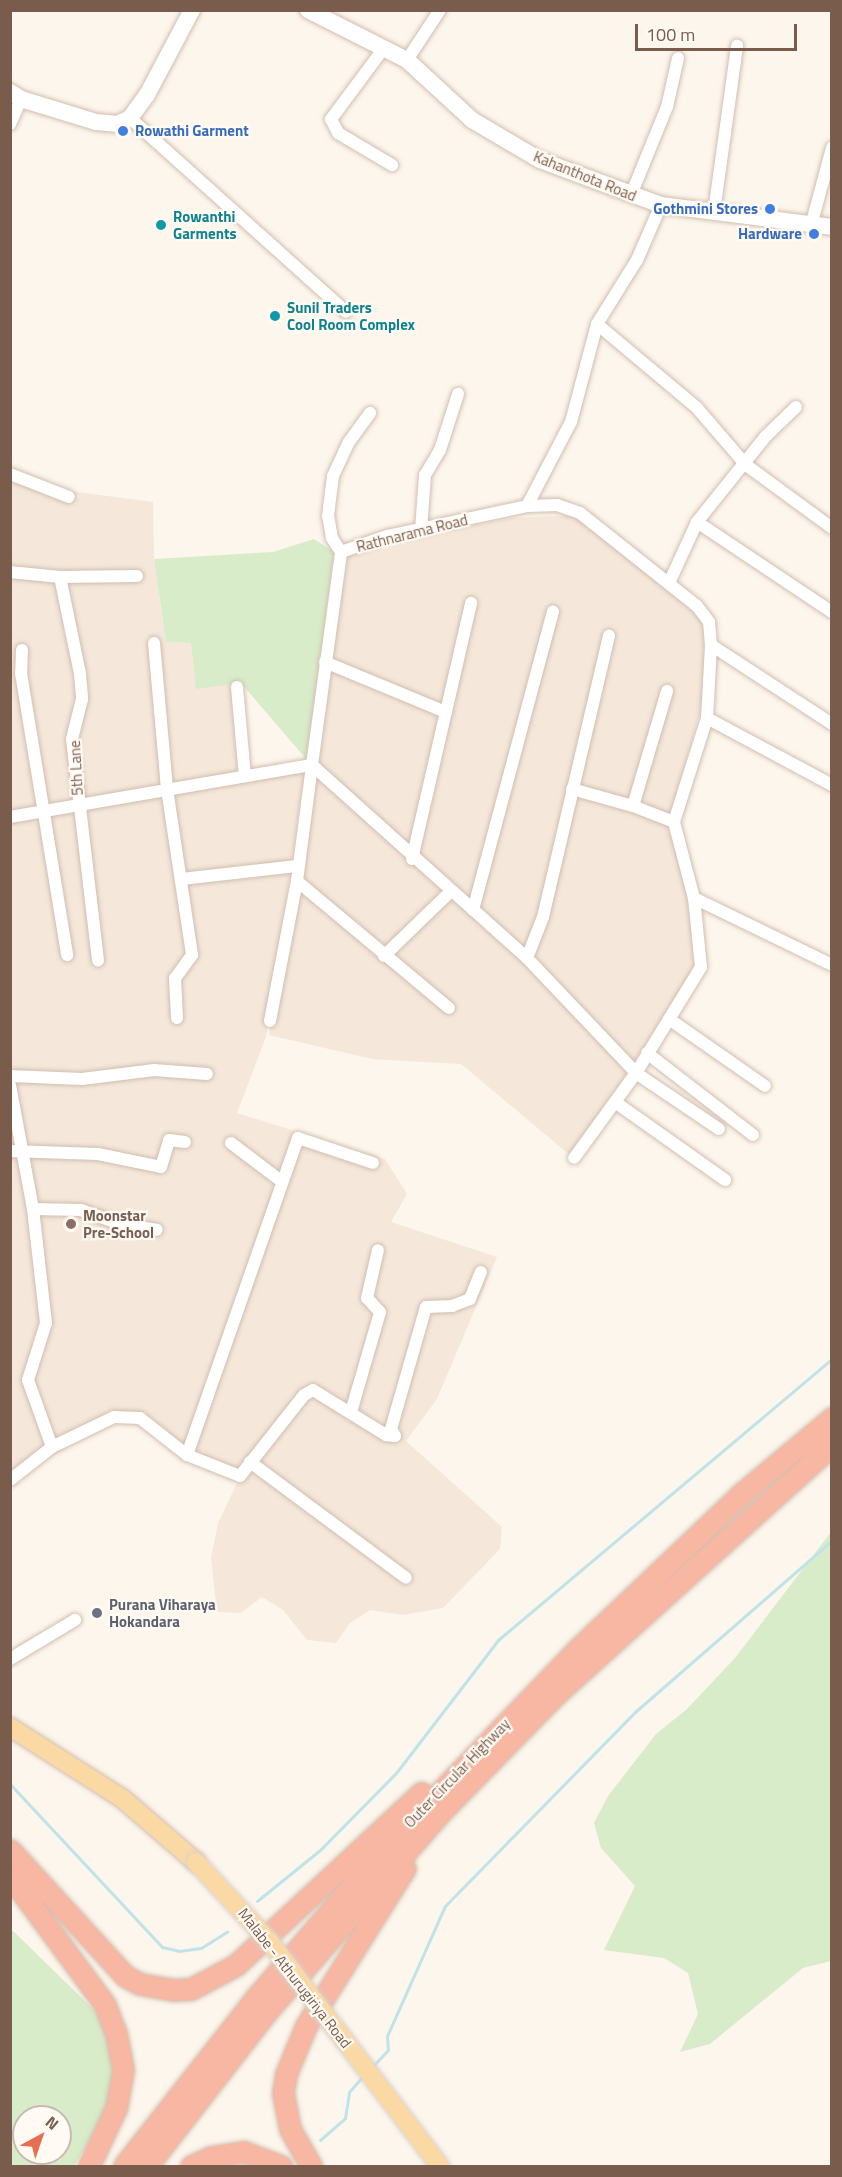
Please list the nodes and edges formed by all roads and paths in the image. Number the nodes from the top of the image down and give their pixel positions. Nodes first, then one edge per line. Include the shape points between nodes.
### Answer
1 (192, 10) edge
2 (308, 10) edge
3 (440, 10) edge
4 (737, 46) dead end
5 (384, 48) junction
6 (678, 58) dead end
7 (407, 60) junction
8 (16, 96) edge
9 (130, 118) junction
10 (10, 124) edge
11 (831, 148) edge
12 (392, 165) dead end
13 (631, 195) junction
14 (662, 205) junction
15 (714, 212) junction
16 (812, 222) junction
17 (831, 227) edge
18 (346, 312) dead end
19 (597, 324) junction
20 (458, 394) dead end
21 (796, 407) dead end
22 (370, 413) dead end
23 (746, 465) junction
24 (10, 474) edge
25 (69, 497) dead end
26 (527, 506) junction
27 (697, 522) junction
28 (831, 528) edge
29 (421, 530) junction
30 (341, 552) junction
31 (10, 572) edge
32 (136, 576) dead end
33 (60, 577) junction
34 (669, 583) junction
35 (471, 603) dead end
36 (553, 612) dead end
37 (831, 612) edge
38 (609, 636) dead end
39 (154, 643) dead end
40 (711, 645) junction
41 (22, 650) dead end
42 (325, 662) junction
43 (237, 687) dead end
44 (667, 691) dead end
45 (446, 712) junction
46 (707, 718) junction
47 (831, 724) edge
48 (312, 765) junction
49 (245, 776) junction
50 (831, 785) edge
51 (167, 789) junction
52 (572, 789) junction
53 (78, 805) junction
54 (633, 806) junction
55 (43, 810) junction
56 (10, 818) edge
57 (674, 822) junction
58 (412, 859) junction
59 (297, 866) junction
60 (181, 879) junction
61 (297, 881) junction
62 (451, 891) junction
63 (694, 898) junction
64 (473, 910) junction
65 (67, 955) dead end
66 (384, 956) junction
67 (527, 958) junction
68 (98, 960) dead end
69 (831, 964) edge
70 (448, 1008) dead end
71 (177, 1017) dead end
72 (669, 1019) junction
73 (270, 1021) dead end
74 (647, 1053) junction
75 (636, 1073) junction
76 (207, 1074) dead end
77 (10, 1076) edge
78 (10, 1085) edge
79 (765, 1086) dead end
80 (615, 1102) junction
81 (719, 1129) dead end
82 (753, 1136) dead end
83 (185, 1142) dead end
84 (231, 1143) dead end
85 (15, 1151) edge
86 (574, 1158) dead end
87 (373, 1163) dead end
88 (280, 1180) junction
89 (725, 1180) dead end
90 (33, 1209) junction
91 (157, 1230) dead end
92 (378, 1250) dead end
93 (481, 1272) dead end
94 (351, 1412) junction
95 (831, 1418) edge
96 (831, 1445) edge
97 (52, 1448) junction
98 (187, 1455) junction
99 (250, 1462) junction
100 (12, 1476) edge
101 (406, 1578) dead end
102 (75, 1620) dead end
103 (10, 1659) edge
104 (511, 1717) junction
105 (10, 1727) edge
106 (439, 1814) junction
107 (10, 1850) edge
108 (10, 1876) edge
109 (89, 2166) edge
110 (124, 2166) edge
111 (147, 2166) edge
112 (191, 2166) edge
113 (281, 2166) edge
114 (311, 2166) edge
115 (441, 2166) edge

1 - 9 main road via 147,95
2 - 5 main road, Kahanthota Road
3 - 7 street
4 - 15 street
5 - 7 main road, Kahanthota Road
5 - 12 street via 331,119 338,133
6 - 13 street via 667,107
7 - 13 main road, Kahanthota Road via 472,120 540,160
8 - 9 main road via 96,122 118,124
8 - 10 street
9 - 18 street
11 - 16 street
13 - 14 main road, Kahanthota Road
14 - 15 main road, Kahanthota Road
14 - 19 street via 637,260
15 - 16 main road, Kahanthota Road
16 - 17 main road, Kahanthota Road
19 - 23 street via 697,408
19 - 26 street via 570,422
20 - 29 street via 440,450 425,475
21 - 23 street via 765,437
22 - 30 street via 349,442 333,476 328,516 332,538
23 - 27 street
23 - 28 street
24 - 25 street
26 - 29 street, Rathnarama Road
26 - 34 street, Rathnarama Road via 557,505 580,513
27 - 34 street
27 - 37 street
29 - 30 street, Rathnarama Road
30 - 42 street, Rathnarama Road
31 - 33 street
32 - 33 street
33 - 53 street, 5th Lane via 82,699 72,739
34 - 40 street, Rathnarama Road via 709,622
35 - 45 street
36 - 64 street
38 - 52 street
39 - 51 street
40 - 46 street, Rathnarama Road
40 - 47 street
41 - 55 street via 21,673
42 - 45 street
42 - 48 street, Rathnarama Road
43 - 49 street
44 - 54 street
45 - 58 street
46 - 50 street
46 - 57 street, Rathnarama Road
48 - 49 street
48 - 58 street
48 - 59 street, Rathnarama Road
49 - 51 street
51 - 53 street
51 - 60 street
52 - 54 street
52 - 67 street via 543,917
53 - 55 street
53 - 68 street, 5th Lane via 92,885
54 - 57 street
55 - 56 street
55 - 65 street
57 - 63 street
58 - 62 street
59 - 60 street
59 - 61 street, Rathnarama Road
60 - 71 street via 192,955 175,978
61 - 66 street
61 - 73 street, Rathnarama Road
62 - 64 street
62 - 66 street
63 - 69 street
63 - 72 street via 701,967
64 - 67 street
66 - 70 street
67 - 75 street
72 - 74 street
72 - 79 street
74 - 75 street
74 - 82 street
75 - 80 street
75 - 81 street
76 - 77 street via 154,1070 82,1078
78 - 85 street
80 - 86 street
80 - 89 street
83 - 85 street via 169,1140 161,1167 98,1154
84 - 88 street
85 - 90 street
87 - 88 street via 298,1138
88 - 98 street via 269,1222
90 - 91 street via 81,1210 123,1225
90 - 97 street via 46,1323 28,1380
92 - 94 street via 367,1298 380,1312
93 - 94 street via 470,1299 452,1306 426,1307 391,1429 395,1436 386,1435
94 - 99 street via 313,1390 304,1395
95 - 104 highway, Outer Circular Highway via 741,1494
96 - 106 highway, Outer Circular Highway via 553,1697
97 - 98 street via 114,1417 140,1418
97 - 100 street
98 - 99 street via 240,1476
99 - 101 street
102 - 103 street
104 - 107 highway via 370,1838 236,1965 191,1989 140,1984 125,1976
104 - 110 highway, Outer Circular Highway via 370,1865 254,2001
105 - 115 main road, Malabe - Athurugiriya Road, bridge via 123,1799 196,1862 269,1941
106 - 111 highway, Outer Circular Highway via 269,2008
106 - 114 highway via 306,2026 286,2074 283,2093 290,2129
108 - 109 highway via 105,2005 116,2033 123,2070 116,2108
112 - 113 highway via 211,2157 244,2152

